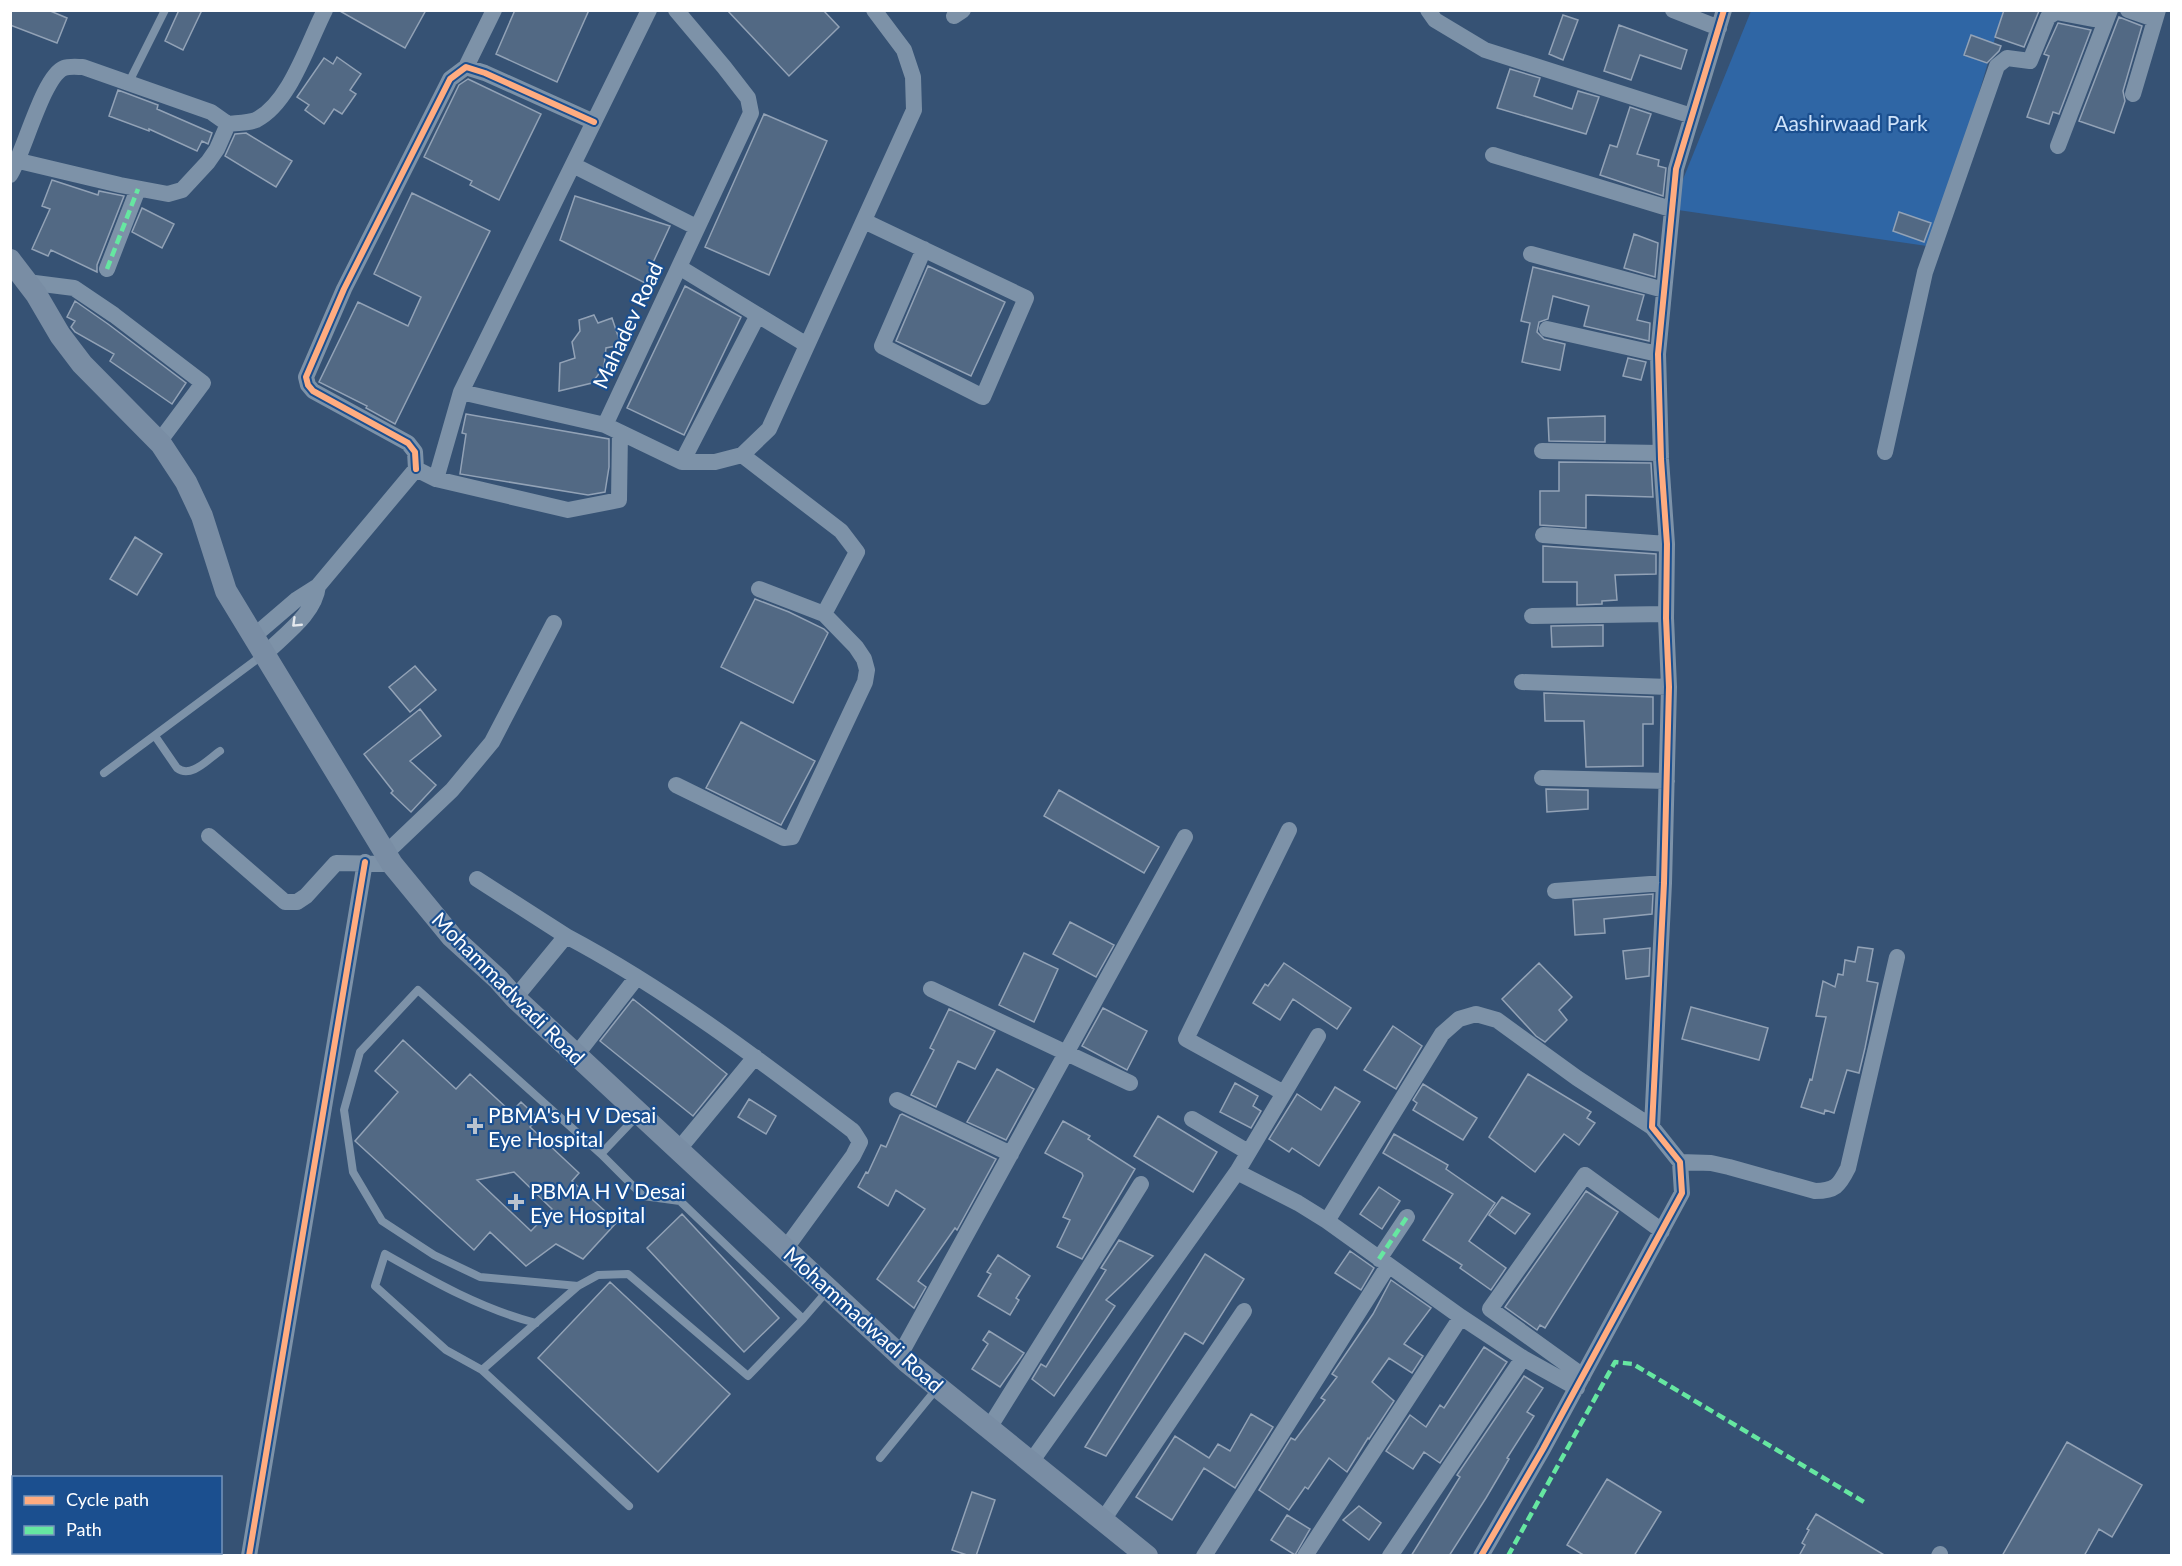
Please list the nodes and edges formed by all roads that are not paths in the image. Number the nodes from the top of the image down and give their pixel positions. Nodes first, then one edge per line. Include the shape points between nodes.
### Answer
1 (165, 10) edge
2 (325, 10) edge
3 (494, 10) edge
4 (650, 10) edge
5 (676, 10) edge
6 (874, 10) edge
7 (1428, 10) edge
8 (1673, 10) edge
9 (1724, 10) edge
10 (2104, 10) edge
11 (2110, 10) edge
12 (2128, 10) edge
13 (2156, 15) edge
14 (1719, 28) junction
15 (466, 67) junction
16 (129, 82) junction
17 (2133, 94) dead end
18 (1692, 116) junction
19 (594, 122) junction
20 (228, 124) junction
21 (2058, 147) dead end
22 (1493, 154) dead end
23 (573, 165) junction
24 (15, 168) edge
25 (138, 189) junction
26 (1671, 209) junction
27 (864, 221) junction
28 (696, 226) junction
29 (924, 249) junction
30 (1531, 254) dead end
31 (10, 260) edge
32 (679, 267) junction
33 (107, 269) dead end
34 (27, 282) junction
35 (1664, 290) junction
36 (758, 315) junction
37 (1547, 329) dead end
38 (807, 345) junction
39 (1658, 354) junction
40 (461, 392) junction
41 (613, 429) junction
42 (159, 442) junction
43 (1542, 451) dead end
44 (1885, 452) dead end
45 (1661, 453) junction
46 (741, 455) junction
47 (682, 462) junction
48 (416, 469) junction
49 (436, 479) junction
50 (1543, 535) dead end
51 (1667, 544) junction
52 (759, 589) dead end
53 (827, 609) junction
54 (1666, 614) junction
55 (1532, 616) dead end
56 (554, 623) dead end
57 (259, 645) junction
58 (1522, 682) dead end
59 (1669, 687) junction
60 (155, 736) junction
61 (220, 751) dead end
62 (104, 773) dead end
63 (1542, 778) dead end
64 (1667, 781) junction
65 (676, 785) dead end
66 (1288, 831) dead end
67 (209, 836) dead end
68 (1185, 837) dead end
69 (389, 858) junction
70 (365, 862) junction
71 (477, 879) dead end
72 (1664, 884) junction
73 (1555, 891) dead end
74 (566, 936) junction
75 (1897, 957) dead end
76 (637, 977) junction
77 (931, 989) dead end
78 (515, 998) junction
79 (1318, 1036) dead end
80 (1066, 1053) junction
81 (577, 1054) junction
82 (755, 1057) junction
83 (1130, 1083) dead end
84 (1284, 1093) junction
85 (897, 1100) dead end
86 (639, 1114) junction
87 (1192, 1119) dead end
88 (1652, 1127) junction
89 (680, 1149) junction
90 (1248, 1152) junction
91 (601, 1154) junction
92 (1011, 1154) junction
93 (1680, 1162) junction
94 (1237, 1172) junction
95 (1141, 1184) dead end
96 (1407, 1217) dead end
97 (1327, 1221) junction
98 (1662, 1231) junction
99 (786, 1248) junction
100 (1384, 1263) junction
101 (578, 1286) junction
102 (829, 1288) junction
103 (1244, 1311) dead end
104 (1461, 1317) junction
105 (803, 1319) junction
106 (536, 1323) junction
107 (900, 1355) junction
108 (1523, 1358) junction
109 (482, 1370) junction
110 (1580, 1382) junction
111 (938, 1387) junction
112 (988, 1428) junction
113 (880, 1458) dead end
114 (1031, 1462) junction
115 (629, 1506) dead end
116 (1103, 1520) junction
117 (249, 1556) edge
118 (1148, 1556) edge
119 (1204, 1556) edge
120 (1305, 1556) edge
121 (1390, 1556) edge
122 (1481, 1556) edge

1 - 16 lane
2 - 20 street via 286,89 274,105 255,120
3 - 15 street
4 - 19 street
5 - 28 street, Mahadev Road via 748,99 751,113
6 - 27 street via 904,50 913,77 914,110
7 - 18 street via 1435,20 1485,50
8 - 14 street
9 - 14 street
10 - 44 street via 2093,19 2056,12 2048,17 2030,61 2007,58 1997,66 1925,272
11 - 21 street
12 - 13 street
13 - 17 street
14 - 18 street
15 - 19 street
15 - 48 street via 450,79 344,289 306,377 313,391 408,443 415,452
16 - 20 street via 212,112
16 - 24 street via 83,67 64,68 53,76
18 - 26 street via 1676,169
19 - 23 street
20 - 25 street via 208,162 182,190 168,194
22 - 26 street
23 - 28 street
23 - 40 street
24 - 25 street
25 - 33 street
26 - 35 street
27 - 29 street
27 - 38 street
28 - 32 street, Mahadev Road
29 - 29 street via 1026,298 983,397 882,346
30 - 35 street
31 - 34 main road, Mohammadwadi Road
32 - 36 street
32 - 41 street, Mahadev Road
34 - 42 main road, Mohammadwadi Road via 82,364
34 - 42 street via 74,288 203,382
35 - 39 street
36 - 38 street
36 - 47 street
37 - 39 street
38 - 46 street via 769,429
39 - 45 street
40 - 41 street
40 - 49 street
41 - 47 street
41 - 49 street, Mahadev Road via 619,500 568,510
42 - 57 main road, Mohammadwadi Road via 186,482 202,516 226,591
43 - 45 street
45 - 51 street
46 - 47 street via 715,462
46 - 53 street via 841,531 857,552
48 - 49 street, Mahadev Road
48 - 57 street via 318,586 296,600
50 - 51 street
51 - 54 street
52 - 53 street
53 - 65 street via 864,659 866,682 792,837 784,838
54 - 55 street
54 - 59 street
56 - 69 street via 492,742
57 - 60 lane
57 - 69 main road, Mohammadwadi Road
58 - 59 street
59 - 64 street
60 - 61 lane via 182,772 190,772
60 - 62 lane
63 - 64 street
64 - 72 street
66 - 84 street via 1186,1039
67 - 70 street via 285,902 297,902 306,896 336,864
68 - 80 street
69 - 70 street
69 - 78 main road, Mohammadwadi Road via 453,937
70 - 117 street
71 - 74 street
72 - 73 street
72 - 88 street
74 - 76 street
74 - 78 street
75 - 93 street via 1848,1168 1840,1184 1829,1191 1815,1191 1711,1163
76 - 81 street
76 - 82 street
77 - 80 street
78 - 81 main road, Mohammadwadi Road
79 - 84 street
80 - 83 street
80 - 92 street
81 - 86 main road, Mohammadwadi Road
82 - 89 street
82 - 99 street via 854,1131 861,1142
84 - 90 street
85 - 92 street
86 - 89 main road, Mohammadwadi Road
86 - 91 lane
87 - 90 street
88 - 93 street
88 - 97 street via 1497,1020 1476,1014 1459,1019 1442,1034
89 - 99 main road, Mohammadwadi Road
90 - 94 street
91 - 101 lane via 417,990 360,1052 344,1110 353,1172 382,1221 434,1256 480,1277
91 - 105 lane via 643,1196 680,1201
92 - 107 street
93 - 98 street via 1682,1193
94 - 97 street
94 - 114 street
95 - 112 street
96 - 100 street
97 - 100 street
98 - 110 street
98 - 110 street via 1585,1175 1490,1309
99 - 102 main road, Mohammadwadi Road
100 - 104 street
100 - 119 street
101 - 105 lane via 598,1275 628,1274 748,1376
101 - 106 lane
102 - 105 lane
102 - 107 main road, Mohammadwadi Road
103 - 116 street
104 - 108 street
104 - 120 street
106 - 109 lane
106 - 109 lane via 477,1303 386,1254 375,1286 446,1350
107 - 111 main road, Mohammadwadi Road
108 - 110 street
108 - 121 street
109 - 115 lane
110 - 122 street
111 - 112 main road, Mohammadwadi Road
111 - 113 lane
112 - 114 main road, Mohammadwadi Road
114 - 116 main road, Mohammadwadi Road
116 - 118 main road, Mohammadwadi Road

